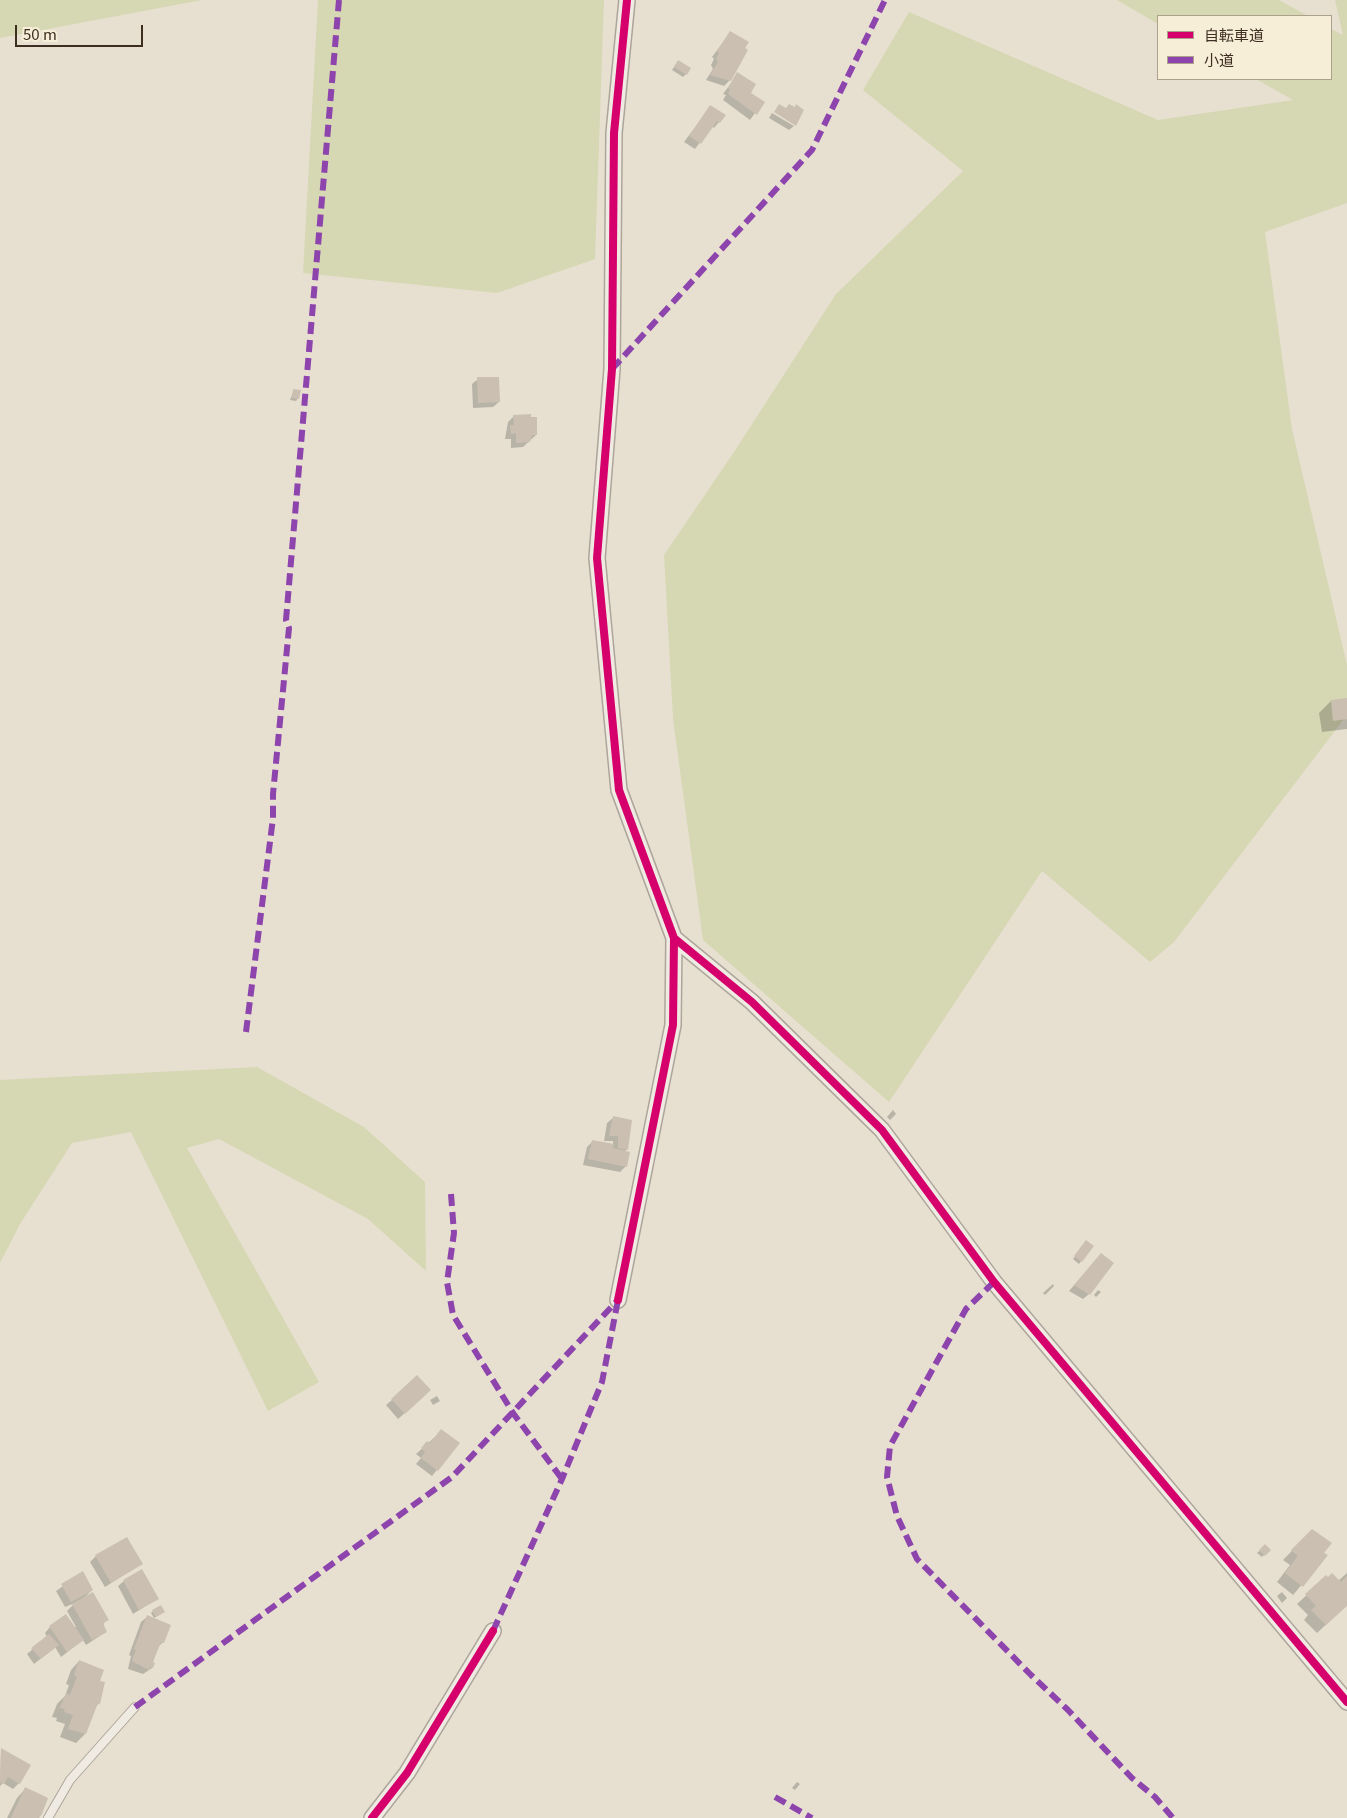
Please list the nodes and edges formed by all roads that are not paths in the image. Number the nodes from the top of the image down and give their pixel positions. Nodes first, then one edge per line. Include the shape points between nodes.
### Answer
1 (626, 0) edge
2 (674, 938) junction
3 (618, 1300) dead end
4 (493, 1631) dead end
5 (1347, 1702) edge
6 (135, 1707) dead end
7 (48, 1818) edge
8 (372, 1818) edge

1 - 2 street via 614,133 612,369 597,558 619,790
2 - 3 street via 673,1025
2 - 5 street via 752,1002 882,1130 994,1282
4 - 8 street via 407,1773
6 - 7 lane via 70,1780

